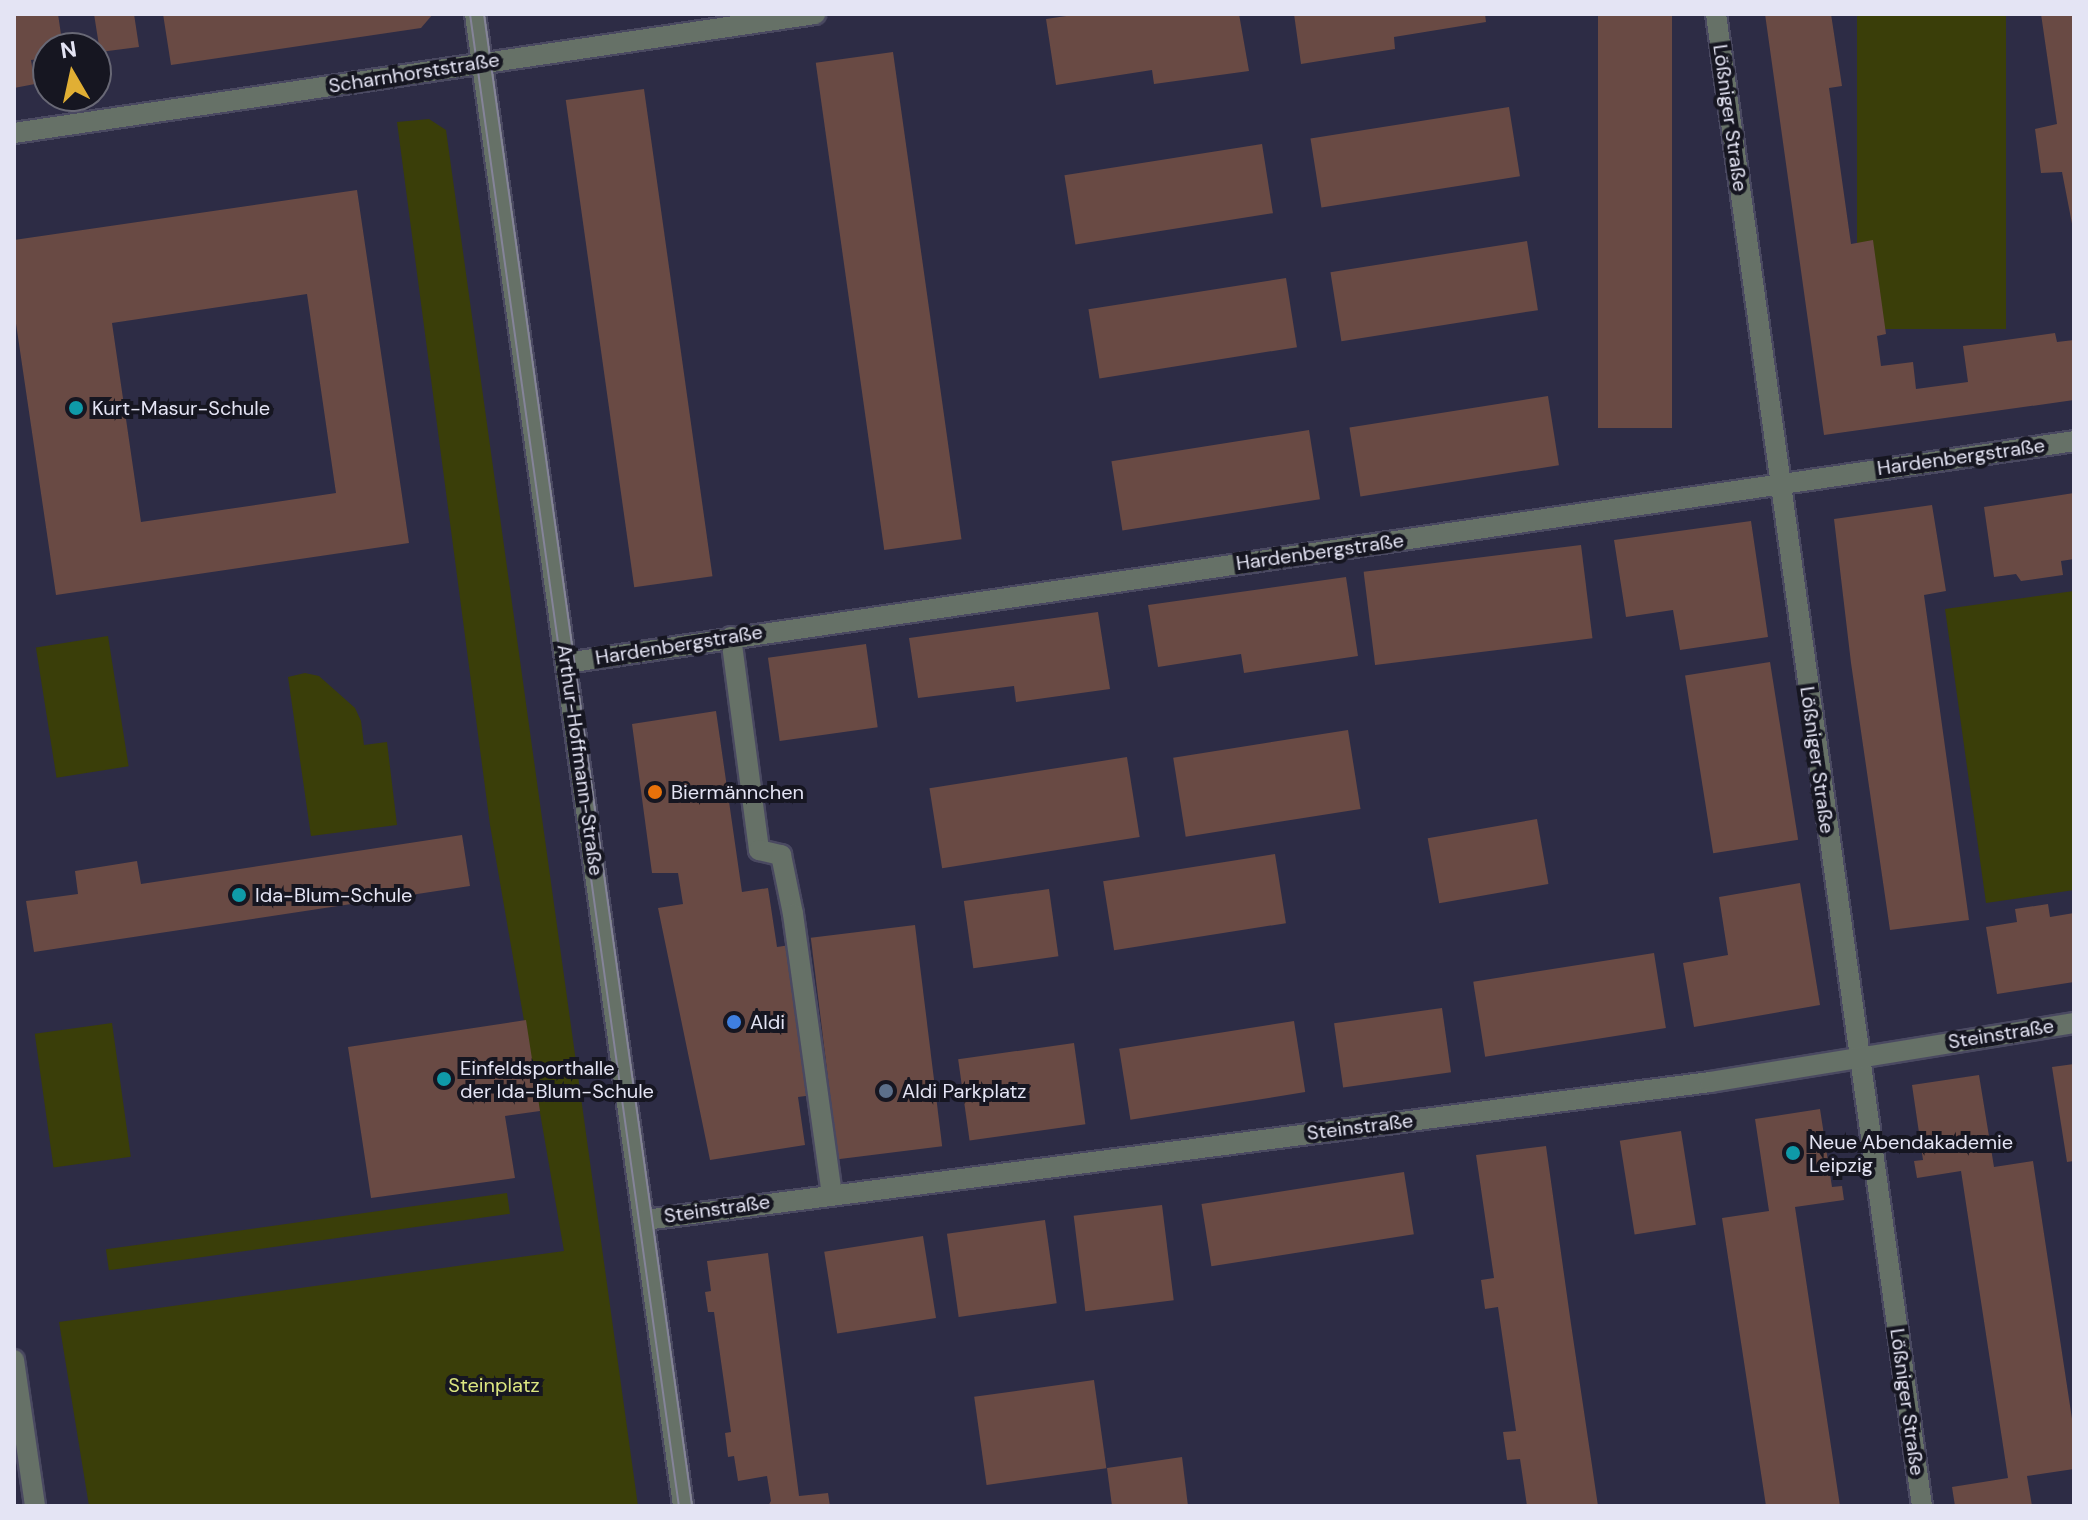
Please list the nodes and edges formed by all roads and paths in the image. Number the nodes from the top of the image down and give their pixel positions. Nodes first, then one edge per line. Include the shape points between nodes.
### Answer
1 (475, 14) edge
2 (815, 14) edge
3 (1716, 14) edge
4 (482, 63) junction
5 (14, 133) edge
6 (2074, 441) edge
7 (1779, 485) junction
8 (731, 637) junction
9 (566, 663) junction
10 (2074, 1023) edge
11 (1858, 1057) junction
12 (832, 1194) junction
13 (645, 1220) junction
14 (14, 1360) edge
15 (35, 1506) edge
16 (683, 1506) edge
17 (1922, 1506) edge

1 - 4 street, Arthur-Hoffmann-Straße
2 - 4 street, Scharnhorststraße
3 - 7 street, Lößniger Straße
4 - 5 street, Scharnhorststraße
4 - 9 street, Arthur-Hoffmann-Straße
6 - 7 street, Hardenbergstraße
7 - 8 street, Hardenbergstraße
7 - 11 street, Lößniger Straße
8 - 9 street, Hardenbergstraße
8 - 12 street via 759,850 781,855 793,914
9 - 13 street, Arthur-Hoffmann-Straße
10 - 11 street, Steinstraße
11 - 12 street, Steinstraße via 1710,1082
11 - 17 street, Lößniger Straße
12 - 13 street, Steinstraße
13 - 16 street, Arthur-Hoffmann-Straße
14 - 15 street

